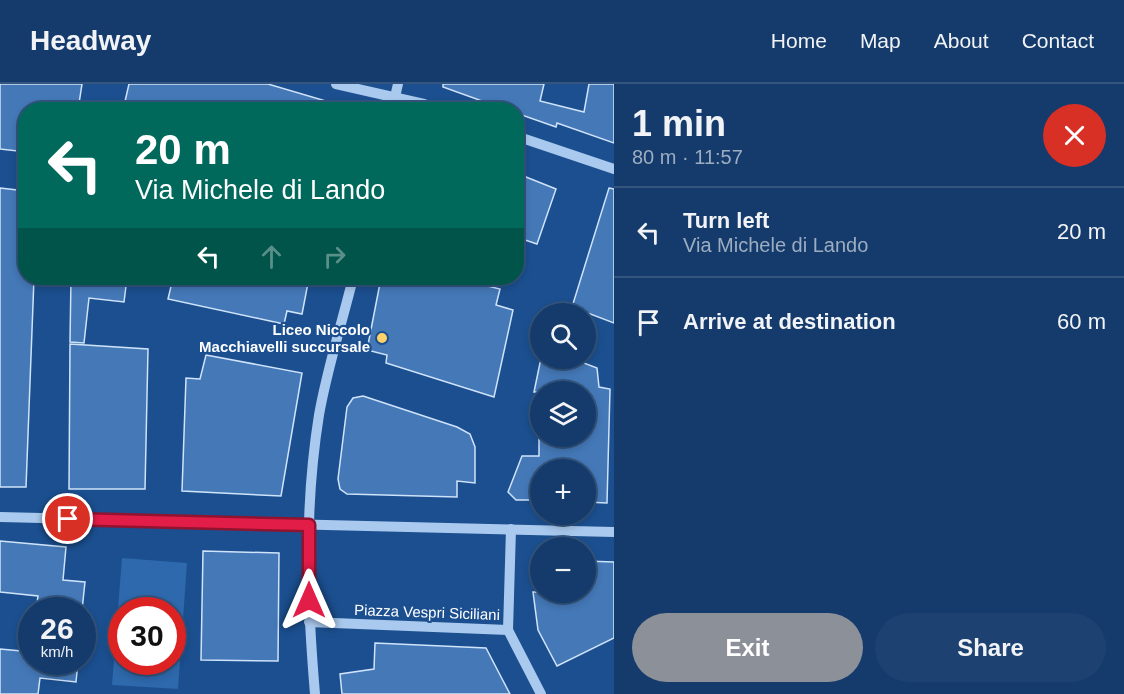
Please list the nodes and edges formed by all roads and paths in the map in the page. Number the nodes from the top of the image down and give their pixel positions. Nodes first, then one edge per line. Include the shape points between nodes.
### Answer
1 (336, 84) edge
2 (398, 84) edge
3 (395, 98) junction
4 (394, 102) edge
5 (410, 102) edge
6 (524, 139) edge
7 (614, 170) edge
8 (351, 285) edge
9 (0, 517) edge
10 (309, 525) junction
11 (511, 529) junction
12 (614, 532) edge
13 (309, 622) junction
14 (508, 630) junction
15 (315, 694) edge
16 (541, 694) edge

1 - 3 street
2 - 3 street
3 - 4 street
3 - 5 street
6 - 7 street
8 - 10 street via 320,414
9 - 10 street
10 - 11 street
10 - 13 street
11 - 12 street
11 - 14 street
13 - 14 street, Piazza Vespri Siciliani
13 - 15 street
14 - 16 street

